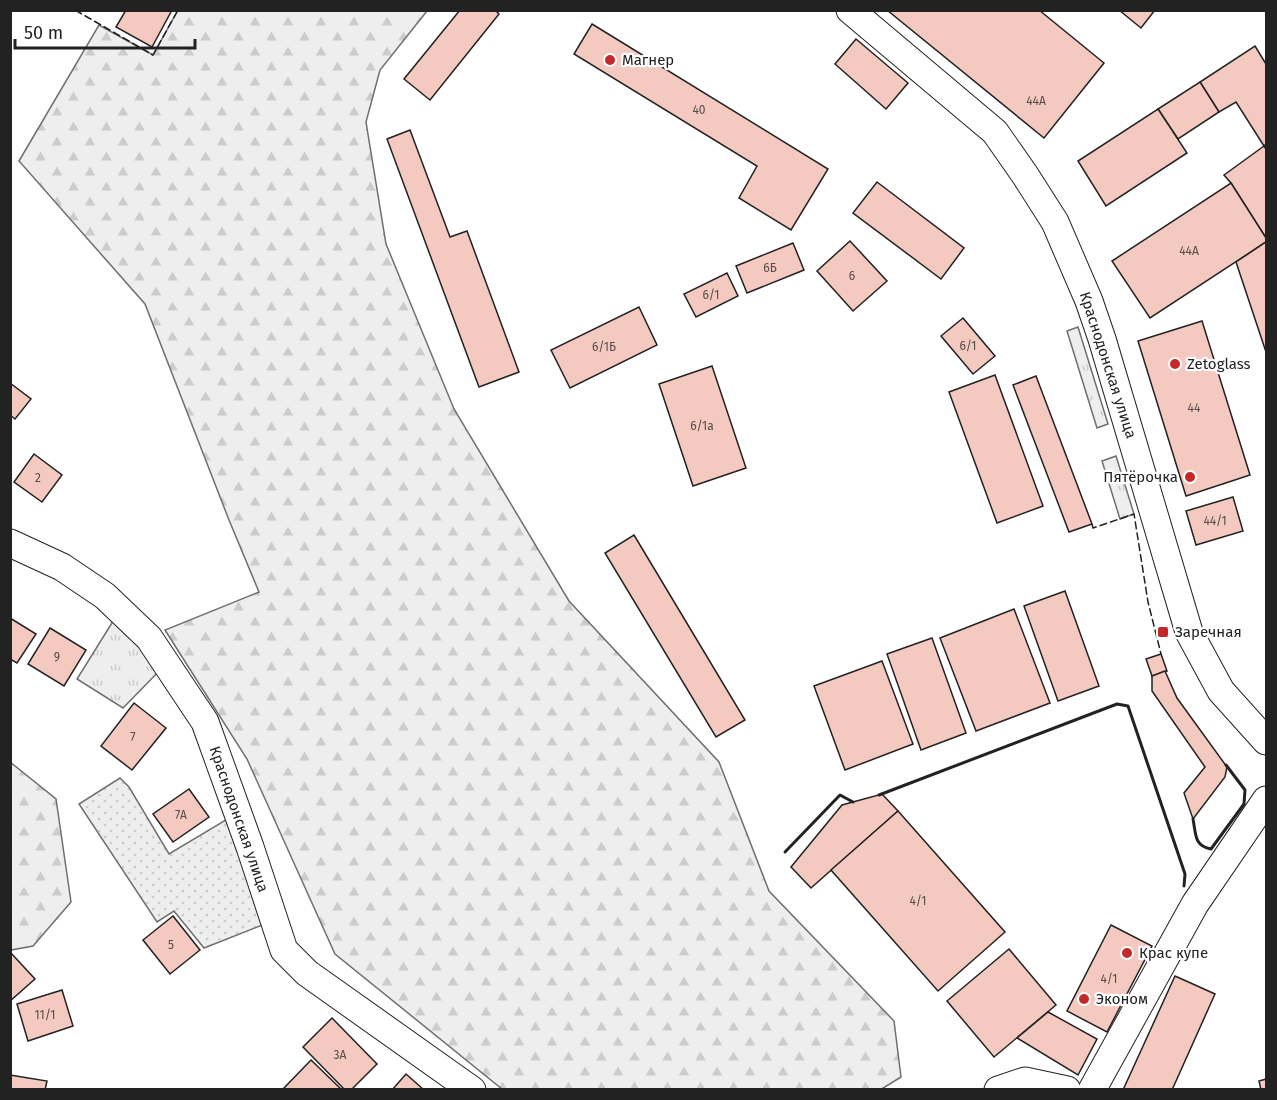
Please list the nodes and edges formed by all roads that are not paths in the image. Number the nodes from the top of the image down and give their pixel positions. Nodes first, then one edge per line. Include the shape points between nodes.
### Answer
1 (850, 10) edge
2 (10, 543) edge
3 (1266, 741) edge
4 (1266, 800) edge
5 (472, 1089) edge
6 (998, 1089) edge
7 (1067, 1089) edge
8 (1092, 1089) edge

1 - 3 street, Краснодонская улица via 995,132 1054,222 1102,339 1189,632 1221,691
2 - 5 street, Краснодонская улица via 62,567 105,596 156,648 205,722 284,950 307,973
4 - 8 street via 1195,904
6 - 7 street via 1025,1081

